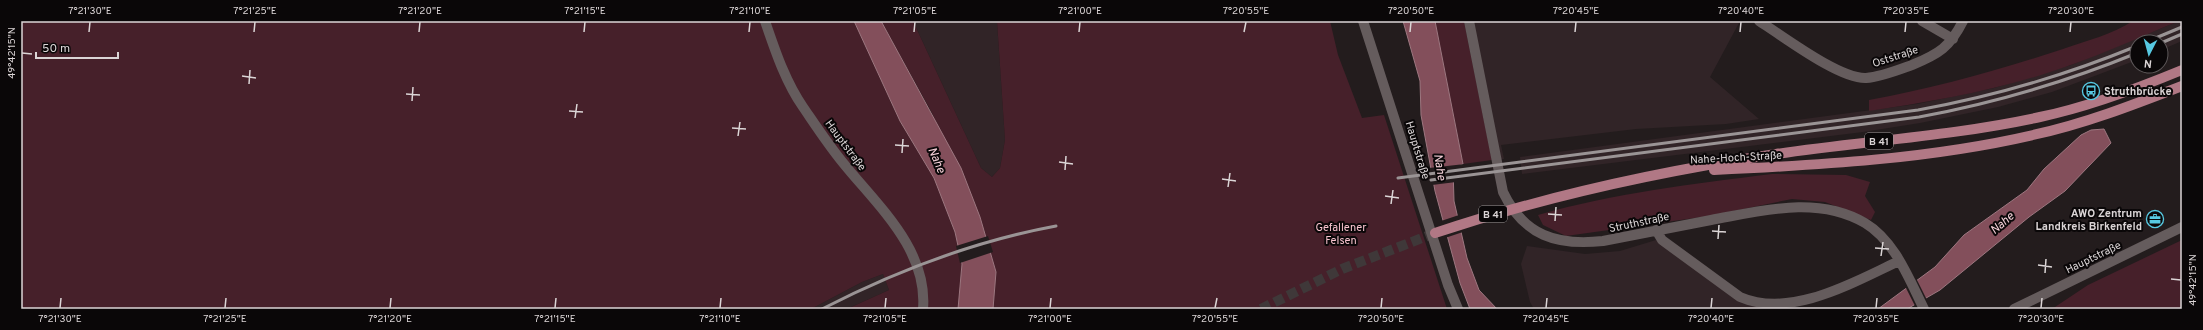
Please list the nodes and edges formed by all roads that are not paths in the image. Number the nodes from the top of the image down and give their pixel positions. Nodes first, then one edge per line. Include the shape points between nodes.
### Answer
1 (765, 21) edge
2 (1363, 21) edge
3 (1469, 21) edge
4 (1759, 21) edge
5 (1922, 21) edge
6 (1963, 21) edge
7 (1953, 39) junction
8 (2182, 70) edge
9 (2182, 86) edge
10 (1678, 172) junction
11 (2182, 227) edge
12 (1656, 230) junction
13 (1435, 233) tunnel mouth
14 (1902, 265) junction
15 (923, 309) edge
16 (1458, 309) edge
17 (1924, 309) edge
18 (2014, 309) edge

1 - 15 street, Hauptstraße via 776,56 802,105 843,163 888,215 913,254 921,277
2 - 16 street, Hauptstraße
3 - 12 street, Struthstraße via 1499,179 1509,205 1519,217 1542,234 1568,242 1603,242
4 - 7 street, Oststraße via 1832,67 1855,77 1865,78 1938,54
5 - 7 street
6 - 7 street, Oststraße
8 - 10 main road, Nahe-Hoch-Straße / B 41 via 2099,101 2040,117 1961,131 1777,154
9 - 10 main road, Nahe-Hoch-Straße / B 41 via 2069,126 1984,145 1844,162
10 - 13 main road, B 41 via 1552,198
11 - 18 street, Hauptstraße
12 - 14 street, Struthstraße via 1779,208 1817,208 1837,212 1865,223 1890,246
12 - 14 street via 1662,240 1740,297 1752,302 1781,303 1803,300 1826,294
14 - 17 street, Struthstraße

